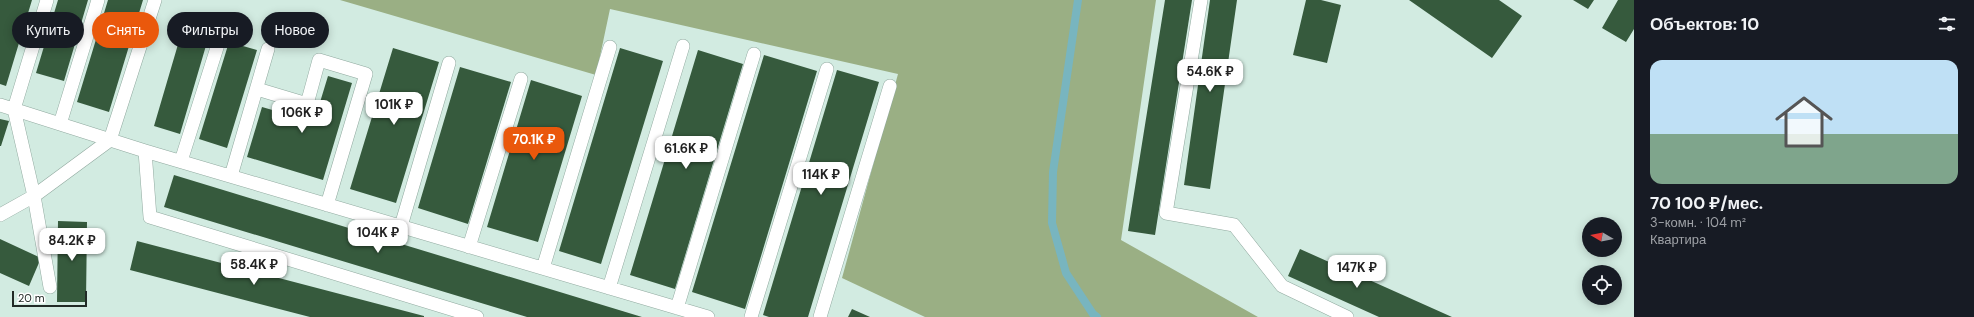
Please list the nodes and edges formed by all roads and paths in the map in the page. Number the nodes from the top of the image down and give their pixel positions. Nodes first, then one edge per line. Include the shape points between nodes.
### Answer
1 (47, 0) edge
2 (98, 0) edge
3 (156, 0) edge
4 (1201, 0) edge
5 (683, 46) dead end
6 (610, 47) dead end
7 (217, 48) edge
8 (268, 49) dead end
9 (754, 54) dead end
10 (449, 63) dead end
11 (827, 69) dead end
12 (521, 79) dead end
13 (890, 86) dead end
14 (257, 89) junction
15 (0, 105) edge
16 (14, 109) junction
17 (60, 124) junction
18 (110, 140) junction
19 (145, 151) junction
20 (181, 161) junction
21 (231, 176) junction
22 (34, 196) junction
23 (327, 205) junction
24 (0, 215) edge
25 (401, 226) junction
26 (469, 247) junction
27 (543, 268) junction
28 (50, 287) dead end
29 (609, 288) junction
30 (677, 308) junction
31 (477, 317) edge
32 (708, 317) edge
33 (751, 317) edge
34 (820, 317) edge
35 (1347, 317) edge

1 - 16 lane
2 - 17 lane
3 - 18 lane
4 - 35 lane via 1166,214 1234,225 1282,286
5 - 29 lane
6 - 27 lane
7 - 20 lane
8 - 14 lane
9 - 30 lane
10 - 25 lane
11 - 33 lane
12 - 26 lane
13 - 34 lane
14 - 21 lane
14 - 23 lane via 307,104 319,60 366,74
15 - 16 lane
16 - 17 lane
16 - 22 lane
17 - 18 lane
18 - 19 lane
18 - 22 lane
19 - 20 lane
19 - 31 lane via 150,217
20 - 21 lane
21 - 23 lane
22 - 24 lane
22 - 28 lane
23 - 25 lane
25 - 26 lane
26 - 27 lane
27 - 29 lane
29 - 30 lane
30 - 32 lane

